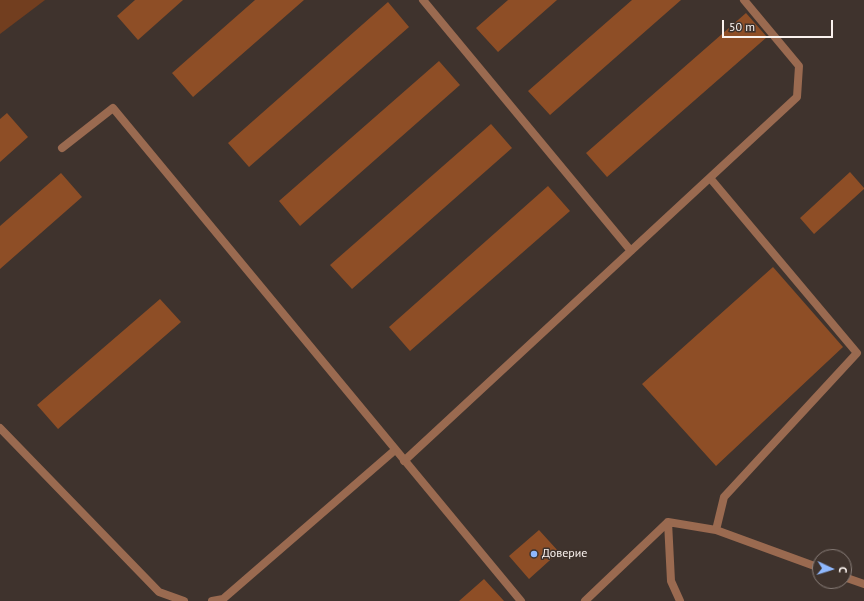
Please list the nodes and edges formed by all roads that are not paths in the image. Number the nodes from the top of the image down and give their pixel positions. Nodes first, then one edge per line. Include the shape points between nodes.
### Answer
1 (422, 0) edge
2 (744, 0) edge
3 (62, 148) dead end
4 (710, 178) junction
5 (631, 251) junction
6 (0, 428) edge
7 (395, 450) junction
8 (404, 461) junction
9 (668, 522) junction
10 (716, 530) junction
11 (812, 565) edge
12 (852, 579) edge
13 (864, 584) edge
14 (184, 601) edge
15 (212, 601) edge
16 (521, 601) edge
17 (585, 601) edge
18 (680, 601) edge

1 - 5 lane
2 - 4 lane via 799,66 797,97
3 - 7 lane via 113,108
4 - 5 lane
4 - 10 lane via 857,353 724,497
5 - 8 lane
6 - 14 lane via 159,592
7 - 8 lane
7 - 15 lane via 223,599
8 - 16 lane
9 - 10 lane
9 - 17 lane
9 - 18 lane via 671,581
10 - 11 lane
12 - 13 lane

